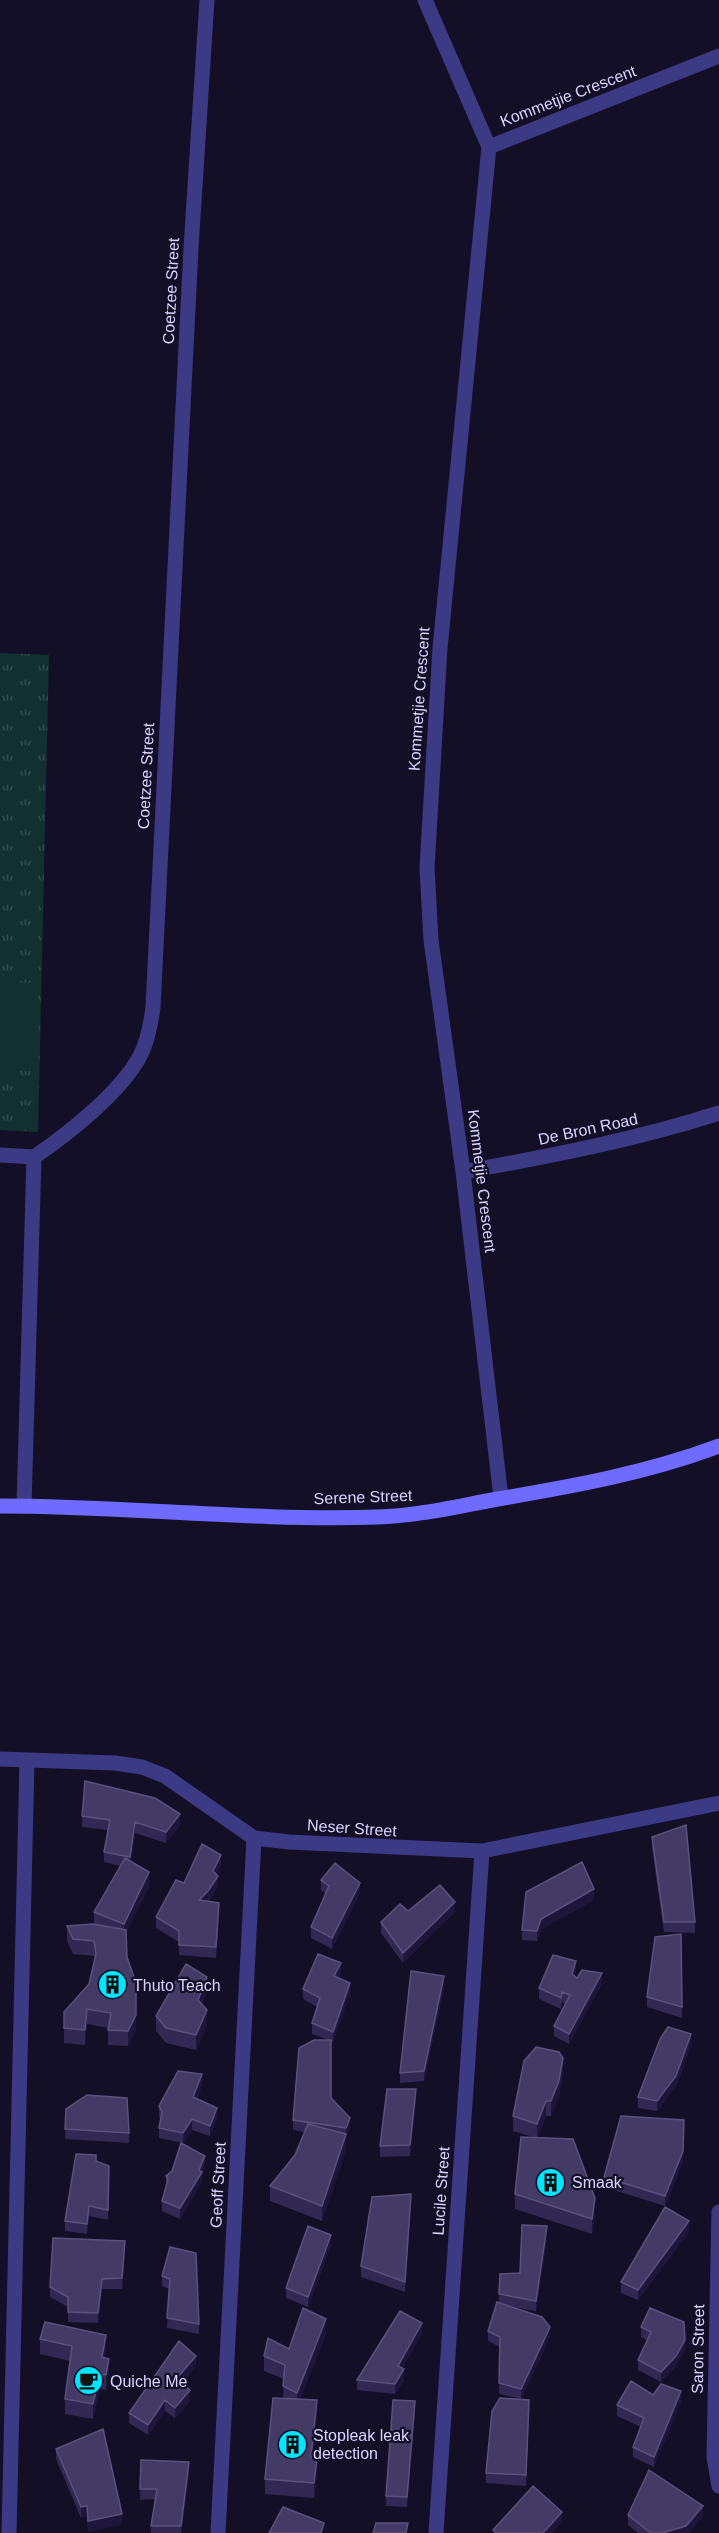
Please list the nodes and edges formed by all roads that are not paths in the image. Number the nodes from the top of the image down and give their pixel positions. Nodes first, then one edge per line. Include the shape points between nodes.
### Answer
1 (207, 0) edge
2 (425, 0) edge
3 (719, 57) edge
4 (489, 147) junction
5 (719, 1113) edge
6 (0, 1155) edge
7 (34, 1156) junction
8 (463, 1172) junction
9 (719, 1446) edge
10 (501, 1498) junction
11 (0, 1506) edge
12 (24, 1506) junction
13 (0, 1759) edge
14 (27, 1760) junction
15 (719, 1803) edge
16 (254, 1838) junction
17 (482, 1851) junction
18 (719, 2212) edge
19 (719, 2486) edge
20 (9, 2533) edge
21 (218, 2533) edge
22 (436, 2533) edge

1 - 7 street, Coetzee Street via 153,1007 142,1054 133,1068 72,1129
2 - 4 street
3 - 4 street, Kommetjie Crescent
4 - 8 street, Kommetjie Crescent via 440,648 428,838 432,940
5 - 8 street, De Bron Road via 590,1148
6 - 7 street
7 - 12 street
8 - 10 street, Kommetjie Crescent
9 - 10 street, Serene Street via 634,1474
10 - 12 street, Serene Street via 411,1514 352,1517
11 - 12 street, Serene Street
13 - 14 street
14 - 16 street via 142,1767 165,1776
14 - 20 street
15 - 17 street, Neser Street
16 - 17 street, Neser Street
16 - 21 street, Geoff Street
17 - 22 street, Lucile Street
18 - 19 street, Saron Street via 714,2457

